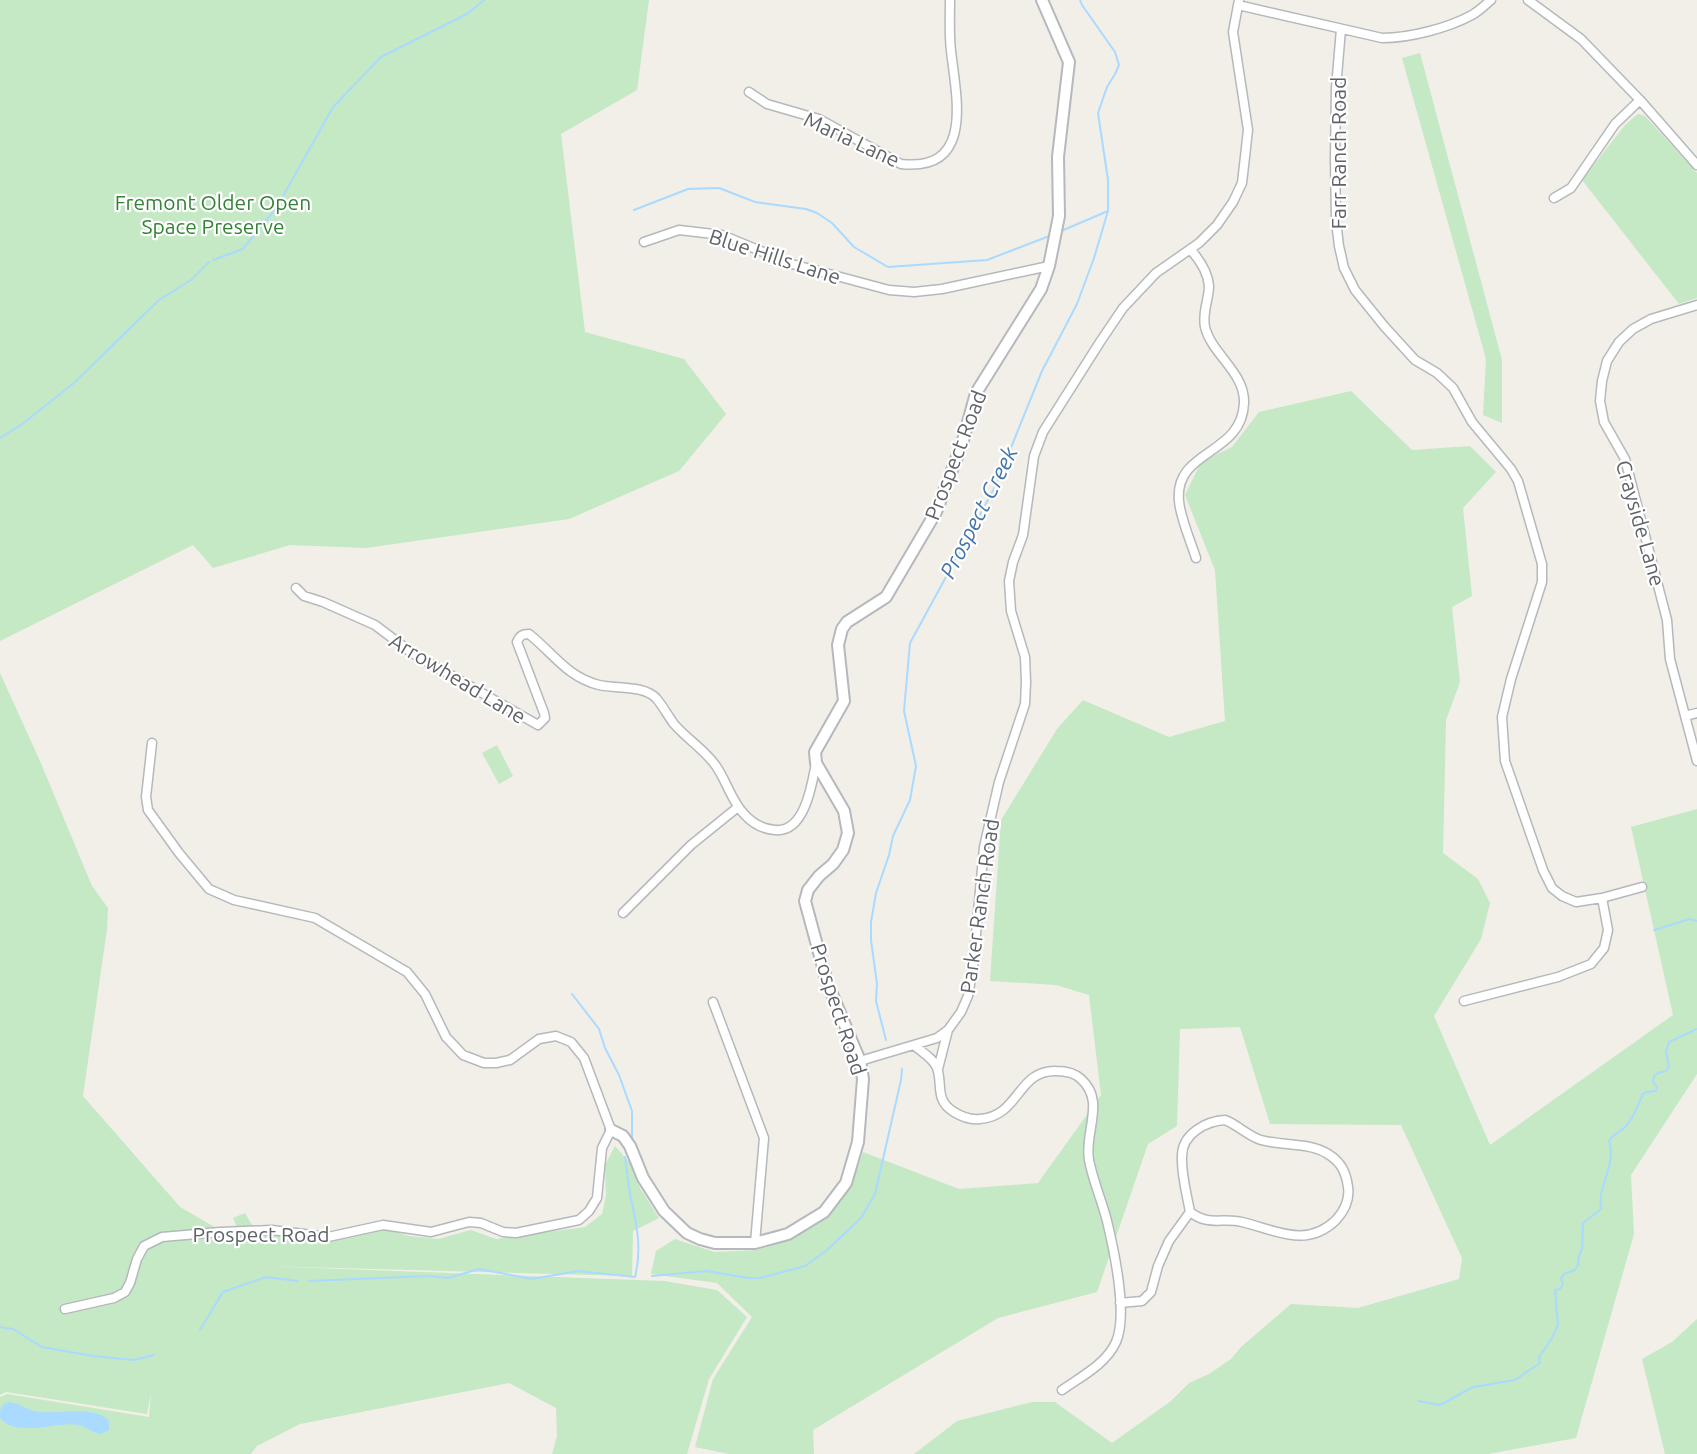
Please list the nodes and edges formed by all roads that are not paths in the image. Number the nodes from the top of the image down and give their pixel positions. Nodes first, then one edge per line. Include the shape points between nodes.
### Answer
1 (950, 0) edge
2 (1042, 0) edge
3 (1491, 0) edge
4 (1528, 0) edge
5 (1239, 3) edge
6 (1341, 29) junction
7 (749, 92) dead end
8 (1640, 100) junction
9 (1697, 165) edge
10 (1554, 198) dead end
11 (644, 242) dead end
12 (1190, 249) junction
13 (1049, 266) junction
14 (1697, 305) edge
15 (1196, 558) dead end
16 (296, 588) dead end
17 (1697, 713) edge
18 (1685, 716) junction
19 (152, 743) dead end
20 (1697, 761) edge
21 (816, 763) junction
22 (738, 807) junction
23 (1642, 887) dead end
24 (1602, 898) junction
25 (623, 913) dead end
26 (1464, 1001) dead end
27 (713, 1002) dead end
28 (948, 1030) junction
29 (915, 1046) junction
30 (860, 1061) junction
31 (938, 1069) junction
32 (610, 1130) junction
33 (1190, 1212) junction
34 (756, 1243) junction
35 (1120, 1303) junction
36 (64, 1309) dead end
37 (1062, 1390) dead end

1 - 7 street, Maria Lane via 958,117 955,136 935,160 901,164 819,120 767,104
2 - 13 street, Prospect Road via 1069,62 1058,157 1059,216
3 - 6 street via 1473,14 1399,38
4 - 8 street via 1581,39
5 - 6 street
5 - 12 street, Parker Ranch Road via 1233,32 1248,130 1242,183 1217,225
6 - 24 street, Farr Ranch Road via 1335,159 1336,221 1344,268 1355,290 1384,326 1416,360 1453,388 1472,422 1518,481 1542,564 1542,582 1505,699 1505,761 1552,888 1576,902
8 - 9 street
8 - 10 street via 1615,124 1571,188
11 - 13 street, Blue Hills Lane via 679,230 722,235 792,264 889,290 914,292
12 - 15 street via 1205,271 1209,286 1205,327 1238,378 1244,405 1236,430 1226,442 1188,468 1181,481 1179,501
12 - 28 street, Parker Ranch Road via 1156,273 1124,308 1043,432 1034,456 1023,535 1009,581 1011,610 1024,657 1025,704 999,782 984,847 968,996
13 - 21 street, Prospect Road via 1041,289 976,393 936,512 886,597 842,629 838,645 844,701 815,752
14 - 18 street, Crayside Lane via 1652,319 1619,342 1607,361 1600,401 1604,422 1625,459 1667,620 1670,659
16 - 22 street, Arrowhead Lane via 304,596 375,625 412,653 538,725 545,718 544,713 517,642 519,636 530,634 566,670 598,685 643,691 655,697 674,723 716,765
17 - 18 street
18 - 20 street, Crayside Lane
19 - 32 street via 148,810 209,889 234,900 315,918 407,972 425,994 446,1037 463,1055 484,1064 510,1060 539,1039 556,1036 571,1042 584,1058
21 - 22 street, Arrowhead Lane via 809,798 790,828 781,831 757,826
21 - 30 street, Prospect Road via 844,811 848,833 843,850 808,890 805,901 827,982
22 - 25 street via 691,845
23 - 24 street, Farr Ranch Road
24 - 26 street via 1608,930 1604,948 1591,964 1558,977
27 - 34 street via 764,1138
28 - 29 street, Parker Ranch Road
28 - 31 street, Parker Ranch Road
29 - 30 street, Parker Ranch Road
29 - 31 street
30 - 34 street, Prospect Road via 863,1085 858,1142 846,1183 824,1212 788,1234
31 - 35 street via 939,1089 946,1106 972,1119 991,1118 1007,1109 1030,1079 1047,1070 1079,1076 1088,1085 1094,1118 1087,1145 1107,1221
32 - 34 street, Prospect Road via 623,1136 664,1211 687,1233 715,1243
32 - 36 street, Prospect Road via 602,1148 597,1198 579,1220 516,1233 469,1222 431,1233 383,1225 328,1237 272,1230 162,1237 144,1246 125,1292
33 - 33 street via 1209,1222 1240,1221 1305,1236 1325,1230 1339,1217 1348,1203 1346,1173 1325,1152 1260,1140 1225,1120 1214,1121 1196,1130 1183,1151
33 - 35 street via 1162,1253 1151,1292 1142,1301
35 - 37 street via 1122,1321 1116,1342 1103,1361

